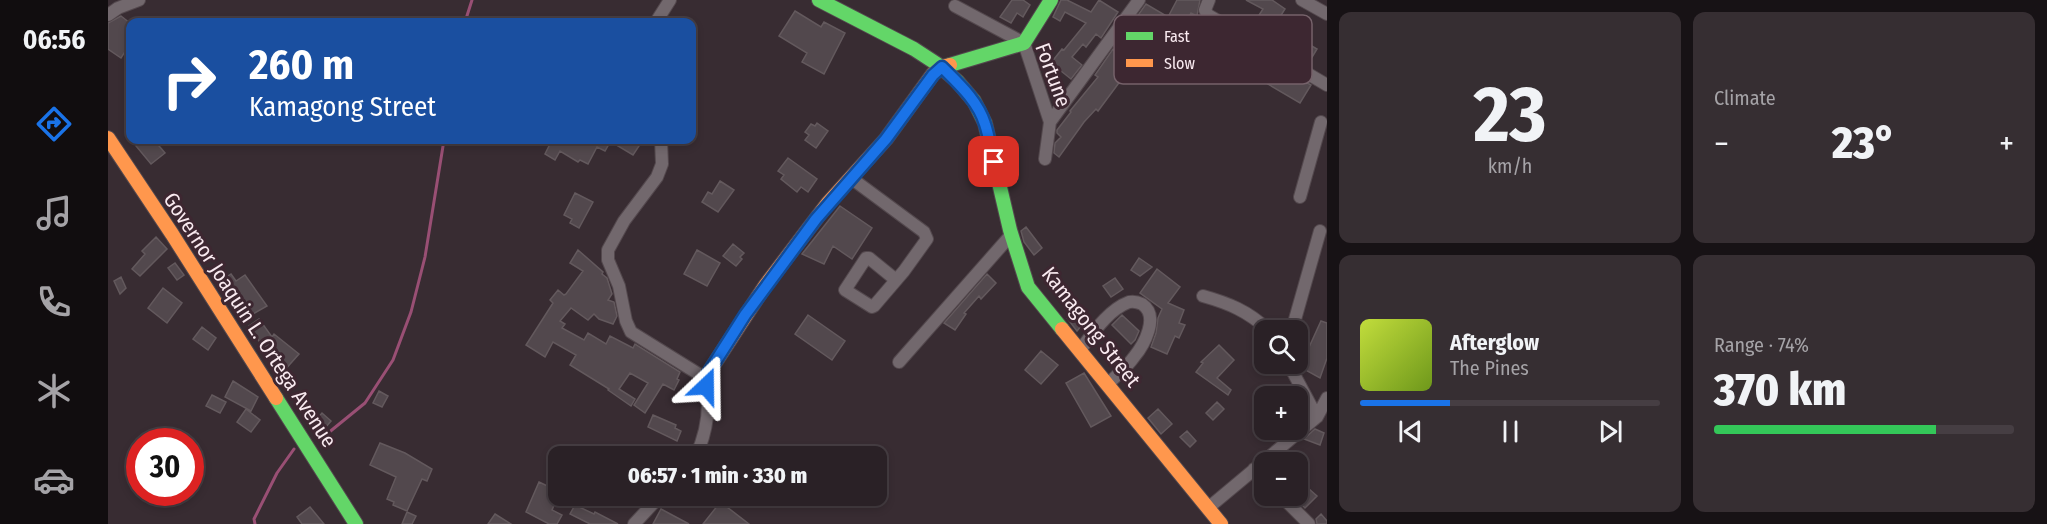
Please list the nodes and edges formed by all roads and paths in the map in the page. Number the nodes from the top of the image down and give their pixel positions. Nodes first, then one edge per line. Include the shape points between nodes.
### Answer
1 (139, 0) edge
2 (670, 0) edge
3 (819, 0) edge
4 (1051, 0) edge
5 (1139, 0) edge
6 (1209, 0) edge
7 (1302, 0) edge
8 (955, 6) dead end
9 (1327, 14) edge
10 (108, 15) edge
11 (1128, 15) edge
12 (1208, 15) edge
13 (659, 18) edge
14 (1114, 34) edge
15 (1024, 43) junction
16 (942, 67) junction
17 (1312, 76) edge
18 (1327, 85) edge
19 (1050, 122) junction
20 (1321, 122) dead end
21 (108, 138) edge
22 (662, 144) edge
23 (1314, 152) junction
24 (1327, 157) edge
25 (1045, 159) dead end
26 (851, 178) junction
27 (1300, 197) dead end
28 (1320, 231) dead end
29 (1011, 235) junction
30 (896, 280) dead end
31 (1203, 296) dead end
32 (1255, 320) edge
33 (1295, 320) edge
34 (1080, 350) junction
35 (899, 362) dead end
36 (1293, 374) edge
37 (705, 378) junction
38 (1108, 384) junction
39 (1327, 398) edge
40 (1322, 419) edge
41 (700, 446) edge
42 (1278, 452) edge
43 (1254, 470) edge
44 (653, 506) edge
45 (1291, 506) edge
46 (1208, 508) junction
47 (641, 522) edge
48 (356, 524) edge
49 (1221, 524) edge
50 (1309, 524) edge

1 - 10 street
2 - 13 street
3 - 16 street, Kamagong Street
4 - 15 street
5 - 11 street
6 - 12 street via 1205,10
7 - 9 street
8 - 15 street, Fortune
14 - 19 street
15 - 16 street
15 - 19 street, Fortune
16 - 26 street
16 - 29 street, Kamagong Street via 979,109
17 - 18 street
19 - 25 street, Fortune
20 - 23 street
21 - 48 street, Governor Joaquin L. Ortega Avenue
22 - 37 street via 661,170 610,242 608,260 631,332
23 - 24 street
23 - 27 street
26 - 30 street via 926,235 927,239
26 - 37 street via 765,286
28 - 33 street
29 - 34 street, Kamagong Street via 1028,287
29 - 35 street
31 - 32 street via 1228,303
34 - 38 street, Kamagong Street
34 - 38 street via 1117,309 1135,301 1148,309 1151,314 1145,339 1134,358
36 - 40 street
37 - 41 street via 707,410
38 - 46 street, Kamagong Street
39 - 40 street
40 - 42 street
43 - 46 street
44 - 47 street
45 - 50 street
46 - 49 street, Kamagong Street

